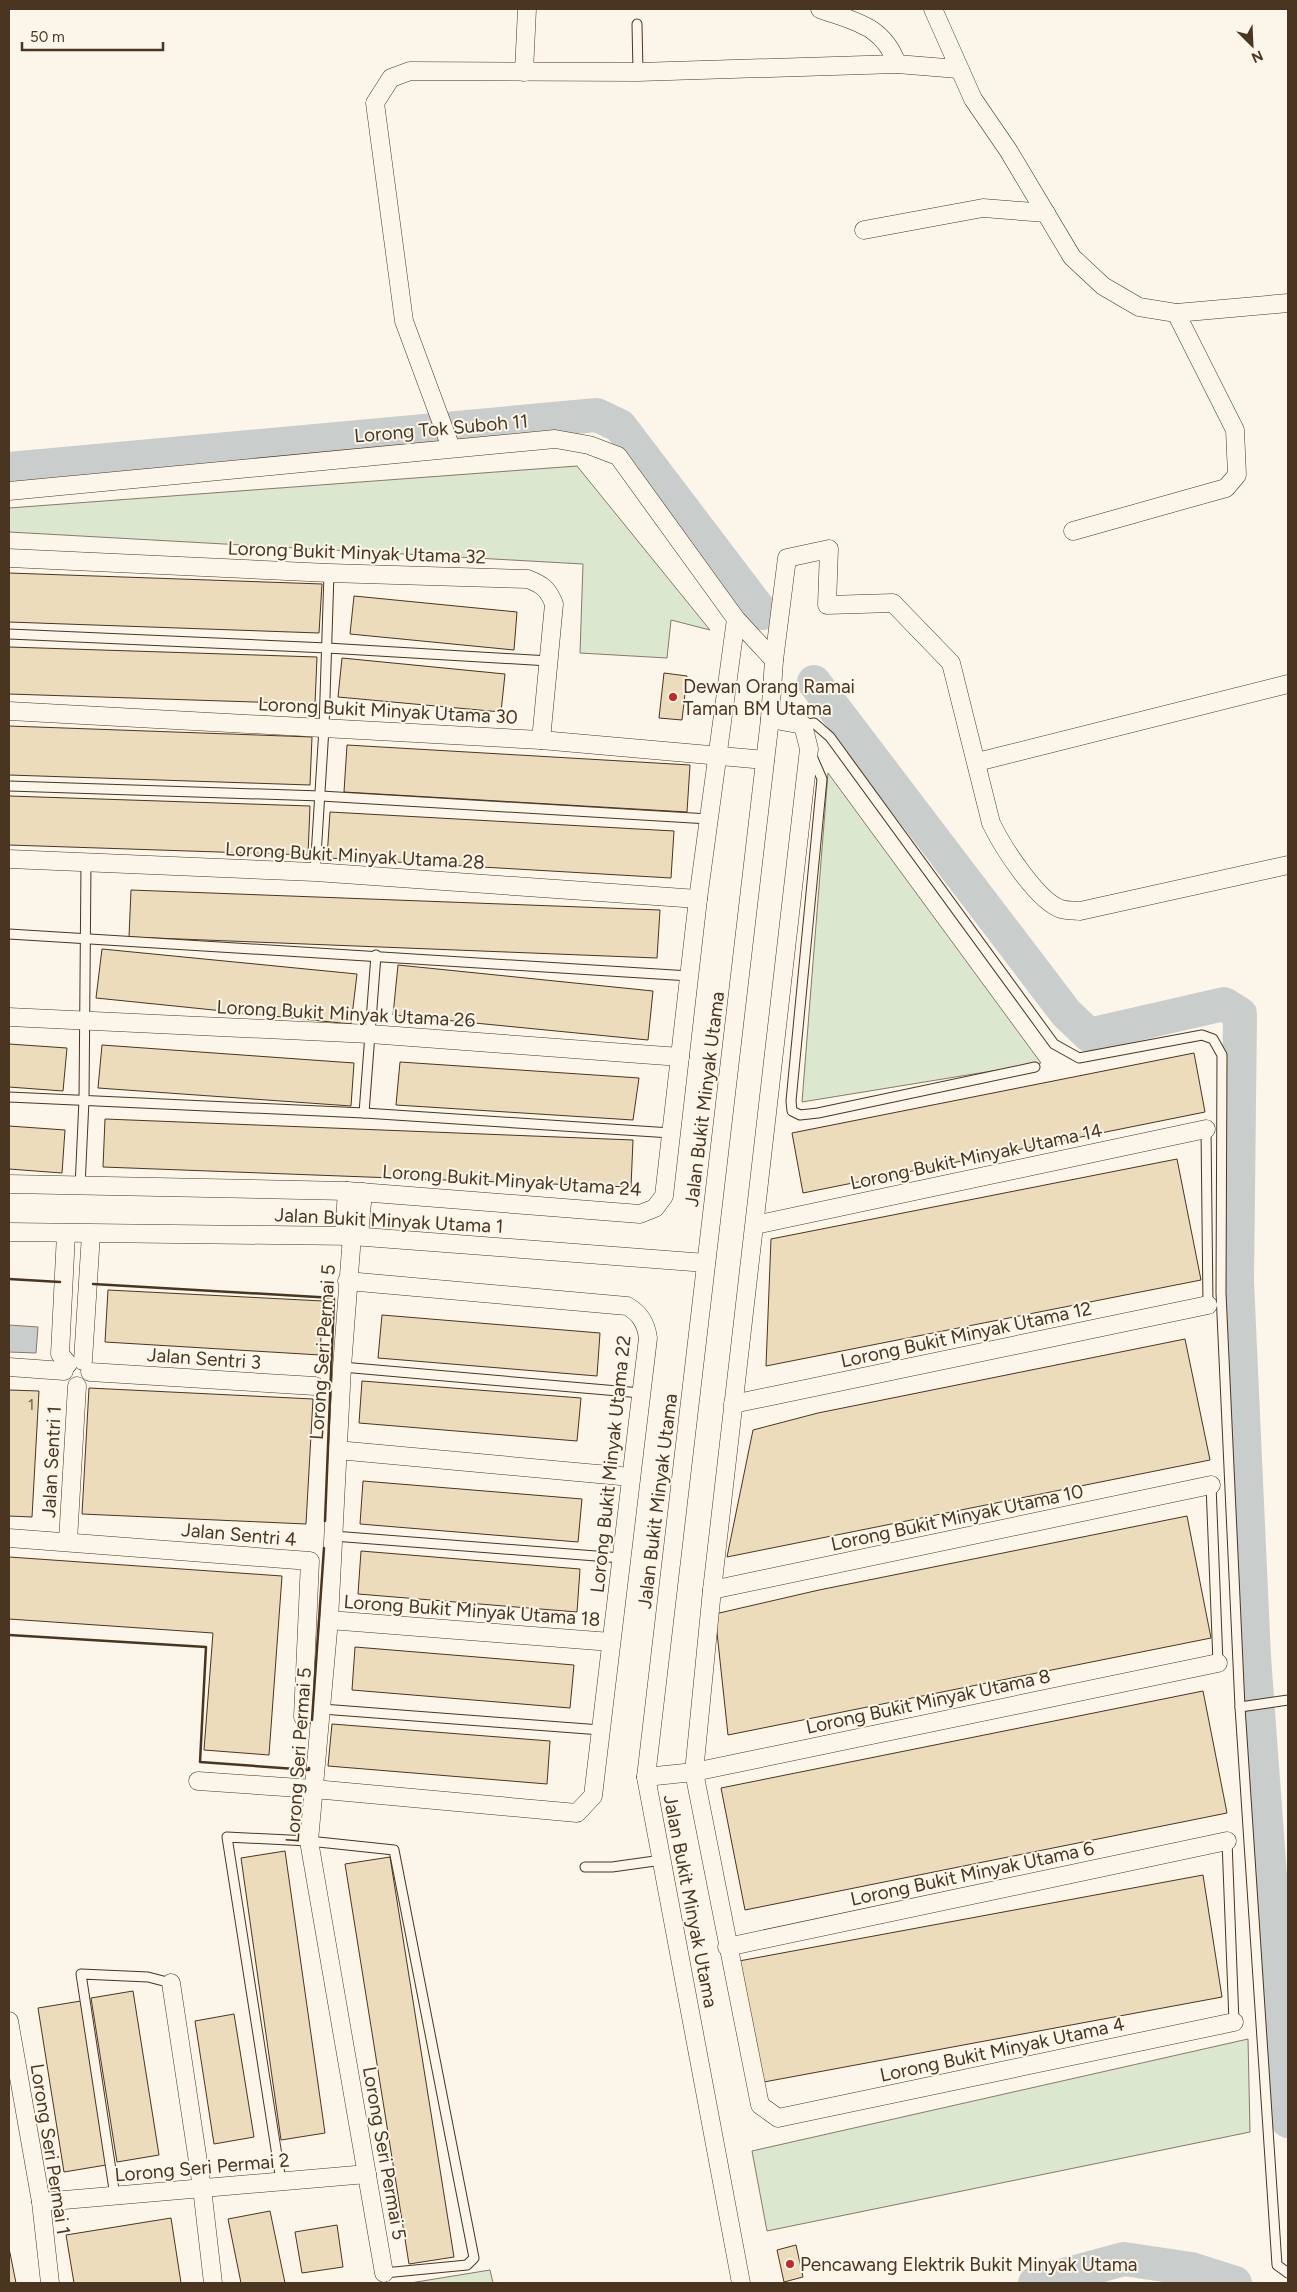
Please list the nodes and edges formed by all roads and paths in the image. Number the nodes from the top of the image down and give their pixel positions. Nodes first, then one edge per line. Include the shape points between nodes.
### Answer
1 (527, 9) edge
2 (820, 9) edge
3 (933, 9) edge
4 (637, 24) dead end
5 (897, 64) junction
6 (958, 69) junction
7 (524, 72) junction
8 (638, 72) junction
9 (1046, 213) junction
10 (864, 230) dead end
11 (1288, 303) edge
12 (1176, 313) junction
13 (449, 442) junction
14 (9, 491) edge
15 (1072, 531) dead end
16 (9, 558) edge
17 (329, 573) junction
18 (736, 619) junction
19 (9, 634) edge
20 (327, 648) junction
21 (774, 660) junction
22 (548, 661) junction
23 (1288, 684) edge
24 (9, 711) edge
25 (770, 719) junction
26 (803, 725) junction
27 (324, 728) junction
28 (541, 740) junction
29 (809, 749) junction
30 (718, 756) junction
31 (765, 760) junction
32 (977, 762) junction
33 (9, 786) edge
34 (321, 796) junction
35 (709, 819) junction
36 (9, 859) edge
37 (86, 862) junction
38 (1288, 865) edge
39 (315, 872) junction
40 (698, 899) junction
41 (9, 934) edge
42 (85, 938) junction
43 (376, 955) junction
44 (690, 976) junction
45 (9, 1017) edge
46 (85, 1021) junction
47 (370, 1034) junction
48 (680, 1058) junction
49 (1035, 1067) dead end
50 (9, 1097) edge
51 (84, 1100) junction
52 (364, 1113) junction
53 (1206, 1129) joint
54 (671, 1133) junction
55 (9, 1184) edge
56 (80, 1187) junction
57 (355, 1192) junction
58 (756, 1226) junction
59 (9, 1232) edge
60 (66, 1234) junction
61 (91, 1234) junction
62 (352, 1236) junction
63 (706, 1263) junction
64 (347, 1281) junction
65 (1208, 1305) joint
66 (9, 1367) edge
67 (76, 1367) junction
68 (342, 1367) junction
69 (315, 1386) dead end
70 (641, 1393) junction
71 (733, 1404) junction
72 (338, 1450) junction
73 (631, 1477) junction
74 (1212, 1485) joint
75 (333, 1536) junction
76 (9, 1538) edge
77 (68, 1541) junction
78 (622, 1558) junction
79 (712, 1590) junction
80 (329, 1620) junction
81 (611, 1642) junction
82 (1218, 1663) joint
83 (1288, 1700) edge
84 (1240, 1707) junction
85 (322, 1709) junction
86 (303, 1716) dead end
87 (601, 1730) junction
88 (694, 1772) junction
89 (646, 1777) junction
90 (198, 1781) dead end
91 (314, 1789) junction
92 (309, 1840) junction
93 (1226, 1841) joint
94 (662, 1860) junction
95 (585, 1867) dead end
96 (727, 1948) junction
97 (171, 1983) joint
98 (9, 2021) edge
99 (1234, 2022) joint
100 (12, 2054) edge
101 (778, 2118) joint
102 (367, 2174) junction
103 (281, 2181) junction
104 (202, 2188) junction
105 (115, 2196) junction
106 (41, 2202) junction
107 (384, 2273) joint
108 (1288, 2273) edge
109 (50, 2283) edge
110 (213, 2283) edge
111 (741, 2283) edge

1 - 7 street
2 - 5 street via 872,28 884,39
3 - 6 street
4 - 8 lane
5 - 6 street
5 - 8 street
6 - 9 street
7 - 8 street
7 - 13 street via 410,71 391,78 375,103 404,322
9 - 10 street via 982,208
9 - 12 street via 1072,258 1103,286 1139,307
11 - 12 street
12 - 15 street via 1234,430 1237,475 1226,488
13 - 14 street, Lorong Tok Suboh 11
13 - 18 street, Lorong Tok Suboh 11 via 555,439 589,445 618,456
16 - 17 street, Lorong Bukit Minyak Utama 32
17 - 20 lane
17 - 22 street, Lorong Bukit Minyak Utama 32 via 528,579 543,585 549,590 554,604
18 - 21 street, Lorong Tok Suboh 11
18 - 30 street, Lorong Bukit Minyak Utama 24
19 - 20 lane
20 - 22 lane
20 - 27 lane
21 - 25 street, Jalan Bukit Minyak Utama
21 - 32 street, Jalan Bukit Minyak Utama via 786,558 829,549 827,605 893,603 951,663
22 - 28 street, Lorong Bukit Minyak Utama 32
23 - 32 street
24 - 27 street, Lorong Bukit Minyak Utama 30
25 - 26 street
25 - 31 street, Jalan Bukit Minyak Utama
26 - 29 street, Jalan Bukit Minyak Utama
26 - 84 lane via 814,723 830,737 1054,1044 1079,1058 1202,1035 1213,1039 1222,1055 1221,1293
27 - 28 street, Lorong Bukit Minyak Utama 30
27 - 34 lane
28 - 30 street, Lorong Bukit Minyak Utama 30
29 - 49 lane via 822,779 790,1101 792,1111 800,1115 818,1113
29 - 58 street, Jalan Bukit Minyak Utama
30 - 31 street, Lorong Bukit Minyak Utama 30
30 - 35 street, Lorong Bukit Minyak Utama 24
31 - 63 street, Jalan Bukit Minyak Utama
32 - 38 street via 991,823 1003,848 1043,897 1061,909 1080,911
33 - 34 lane
34 - 35 lane
34 - 39 lane
35 - 40 street, Lorong Bukit Minyak Utama 24
36 - 37 street, Lorong Bukit Minyak Utama 28
37 - 39 street, Lorong Bukit Minyak Utama 28
37 - 42 lane
39 - 40 street, Lorong Bukit Minyak Utama 28
40 - 44 street, Lorong Bukit Minyak Utama 24
41 - 42 lane
42 - 43 lane
42 - 46 lane
43 - 44 lane
43 - 47 lane
44 - 48 street, Lorong Bukit Minyak Utama 24
45 - 46 street, Lorong Bukit Minyak Utama 26
46 - 47 street, Lorong Bukit Minyak Utama 26
46 - 51 lane
47 - 48 street, Lorong Bukit Minyak Utama 26
47 - 52 lane
48 - 54 street, Lorong Bukit Minyak Utama 24
50 - 51 lane
51 - 52 lane
51 - 56 lane
52 - 54 lane
53 - 58 street, Lorong Bukit Minyak Utama 14
53 - 65 lane
54 - 57 street, Lorong Bukit Minyak Utama 24 via 664,1196 655,1208 640,1214
55 - 56 street, Lorong Bukit Minyak Utama 24
56 - 57 street, Lorong Bukit Minyak Utama 24
57 - 62 street, Lorong Seri Permai 5
58 - 71 street, Jalan Bukit Minyak Utama
59 - 60 street, Jalan Bukit Minyak Utama 1
60 - 61 street, Jalan Bukit Minyak Utama 1
60 - 67 street via 60,1354
61 - 62 street, Jalan Bukit Minyak Utama 1
61 - 67 street
62 - 63 street, Jalan Bukit Minyak Utama 1
62 - 64 street, Lorong Seri Permai 5
63 - 89 street, Jalan Bukit Minyak Utama
64 - 68 street, Lorong Seri Permai 5
64 - 70 street, Lorong Bukit Minyak Utama 22 via 627,1306 642,1318 647,1328
65 - 71 street, Lorong Bukit Minyak Utama 12
66 - 67 street, Jalan Sentri 3
67 - 69 street, Jalan Sentri 3
67 - 77 street, Jalan Sentri 1 via 88,1380 77,1386
68 - 70 lane
68 - 72 street, Lorong Seri Permai 5
70 - 73 street, Lorong Bukit Minyak Utama 22
71 - 79 street, Jalan Bukit Minyak Utama
72 - 73 street
72 - 75 street, Lorong Seri Permai 5
73 - 78 street, Lorong Bukit Minyak Utama 22
74 - 79 street, Lorong Bukit Minyak Utama 10
74 - 82 lane
75 - 78 lane
75 - 80 street, Lorong Seri Permai 5
76 - 77 street, Jalan Sentri 4
77 - 86 street, Jalan Sentri 4 via 310,1561
78 - 81 street, Lorong Bukit Minyak Utama 22
79 - 88 street, Jalan Bukit Minyak Utama
80 - 81 street, Lorong Bukit Minyak Utama 18
80 - 85 street, Lorong Seri Permai 5
81 - 87 street, Lorong Bukit Minyak Utama 22
82 - 88 street, Lorong Bukit Minyak Utama 8
83 - 84 lane
84 - 108 lane via 1277,2265
85 - 87 lane
85 - 91 street, Lorong Seri Permai 5
87 - 91 street, Lorong Bukit Minyak Utama 22 via 593,1796 577,1813
88 - 89 street, Lorong Bukit Minyak Utama 8
88 - 96 street, Jalan Bukit Minyak Utama
89 - 94 street, Jalan Bukit Minyak Utama
90 - 91 street
91 - 92 street, Lorong Seri Permai 5
92 - 102 street, Lorong Seri Permai 5
92 - 103 lane via 227,1836
92 - 107 lane via 394,1850 474,2258 467,2265
93 - 96 street, Lorong Bukit Minyak Utama 6
93 - 99 lane
94 - 95 lane
94 - 111 street, Jalan Bukit Minyak Utama
96 - 101 street, Jalan Bukit Minyak Utama via 760,2105
97 - 104 street
97 - 105 lane via 148,1977 81,1974
98 - 100 street, Lorong Seri Permai 1
99 - 101 street, Lorong Bukit Minyak Utama 4
100 - 106 street, Lorong Seri Permai 1
102 - 103 street, Lorong Seri Permai 2
102 - 107 street, Lorong Seri Permai 5
103 - 104 street, Lorong Seri Permai 2
104 - 105 street, Lorong Seri Permai 2
104 - 110 street
105 - 106 street, Lorong Seri Permai 2
106 - 109 street, Lorong Seri Permai 1

